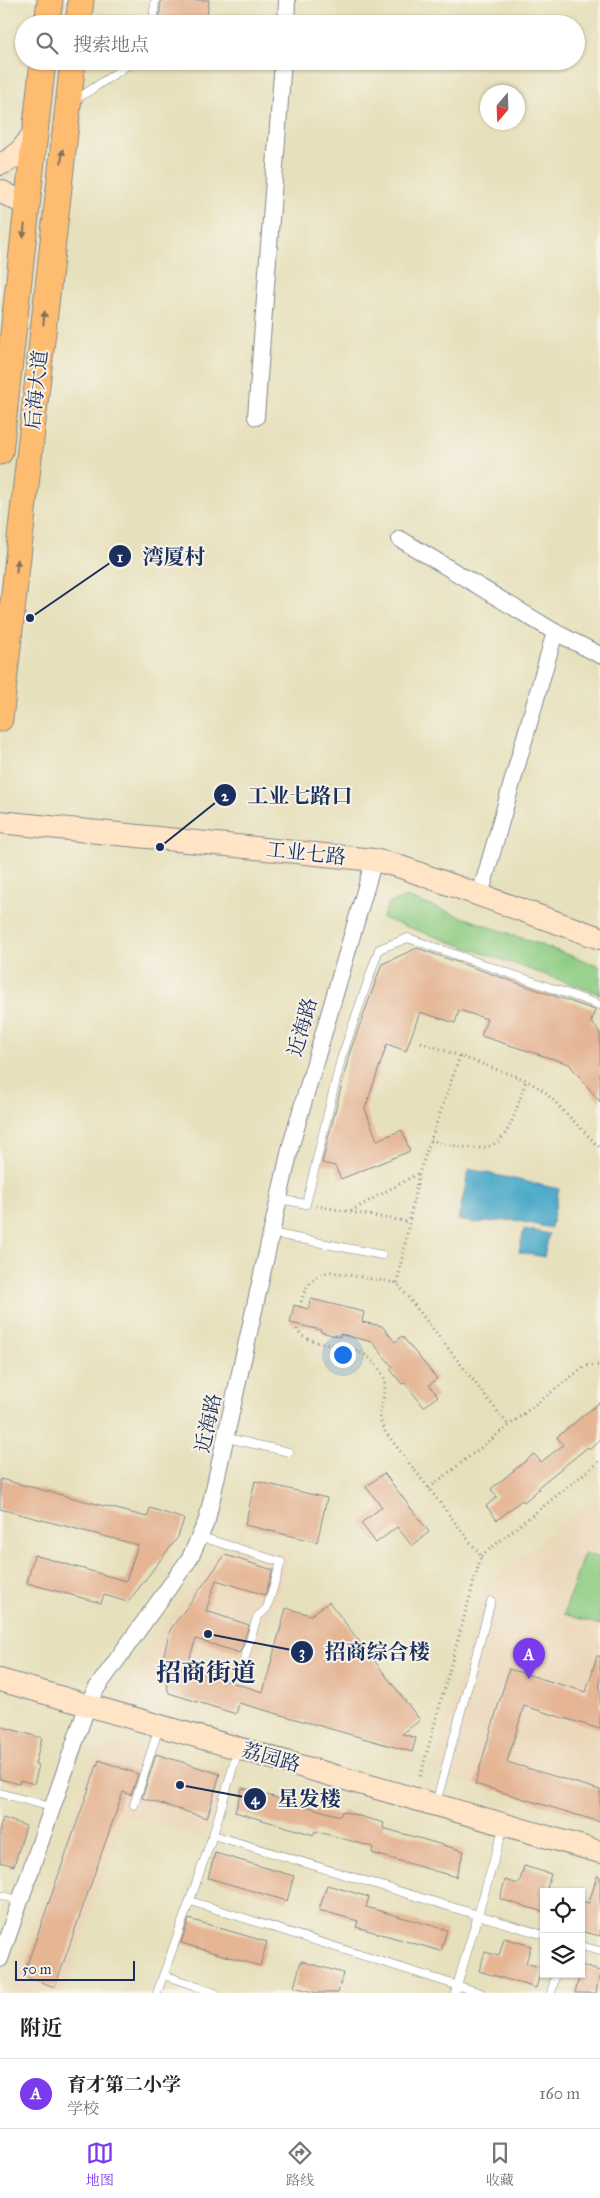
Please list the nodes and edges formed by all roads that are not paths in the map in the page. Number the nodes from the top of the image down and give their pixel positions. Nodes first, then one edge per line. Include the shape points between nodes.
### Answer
1 (50, 0) edge
2 (81, 0) edge
3 (155, 0) edge
4 (288, 0) edge
5 (48, 15) edge
6 (79, 15) edge
7 (154, 15) edge
8 (287, 15) edge
9 (42, 70) edge
10 (72, 70) edge
11 (120, 70) edge
12 (282, 70) edge
13 (68, 105) junction
14 (35, 131) junction
15 (0, 164) edge
16 (0, 191) edge
17 (27, 205) junction
18 (256, 417) dead end
19 (0, 452) edge
20 (400, 539) dead end
21 (555, 632) junction
22 (600, 655) edge
23 (0, 719) edge
24 (0, 822) edge
25 (374, 860) junction
26 (480, 896) junction
27 (600, 938) edge
28 (600, 1005) edge
29 (279, 1199) junction
30 (271, 1232) junction
31 (382, 1255) dead end
32 (227, 1438) junction
33 (289, 1452) dead end
34 (201, 1537) junction
35 (491, 1601) dead end
36 (242, 1667) dead end
37 (0, 1680) edge
38 (88, 1704) junction
39 (160, 1725) junction
40 (238, 1748) junction
41 (1, 1796) edge
42 (134, 1805) dead end
43 (435, 1805) junction
44 (51, 1807) junction
45 (504, 1824) junction
46 (213, 1836) junction
47 (600, 1852) edge
48 (0, 1895) edge
49 (20, 1901) junction
50 (190, 1902) junction
51 (477, 1915) junction
52 (540, 1933) edge
53 (585, 1947) edge
54 (600, 1951) edge
55 (0, 1960) edge
56 (164, 1975) junction
57 (555, 1978) edge
58 (456, 1989) edge
59 (157, 1993) edge
60 (215, 1993) edge
61 (481, 1993) edge
62 (551, 1993) edge

1 - 5 main road
2 - 6 main road
3 - 7 lane
4 - 8 street
9 - 14 main road, 后海大道
10 - 13 main road, 后海大道
11 - 13 lane
12 - 18 street
23 -> 13 main road, 后海大道
14 - 15 street via 14,157
14 - 17 main road, 后海大道
16 - 17 street
17 -> 19 main road, 后海大道
20 - 21 street
21 - 22 street
21 - 26 street
24 - 25 street, 工业七路
25 - 26 street, 工业七路
25 - 29 street, 近海路 via 304,1096
26 - 27 street, 工业七路
28 - 29 lane via 408,938 379,949 341,1059 306,1204
29 - 30 street, 近海路
30 - 31 lane
30 - 32 street, 近海路
32 - 33 lane
32 - 34 street, 近海路
34 - 36 lane via 281,1562 267,1608 257,1617
34 - 38 street, 近海路 via 190,1558
35 - 43 lane
37 - 38 street, 荔园路
38 - 39 street, 荔园路
38 - 44 street, 近海路
39 - 40 street, 荔园路
39 - 42 lane
40 - 43 street, 荔园路
40 - 46 lane
41 - 44 lane
43 - 45 street, 荔园路
44 - 49 street, 近海路
45 - 47 street, 荔园路
45 - 51 lane
46 - 50 lane
46 - 51 lane
48 - 49 lane
49 - 55 street, 近海路
50 - 56 lane
50 - 58 lane
51 - 52 lane
51 - 58 lane
53 - 54 lane
56 - 59 lane
56 - 60 lane
57 - 62 lane
58 - 61 lane

